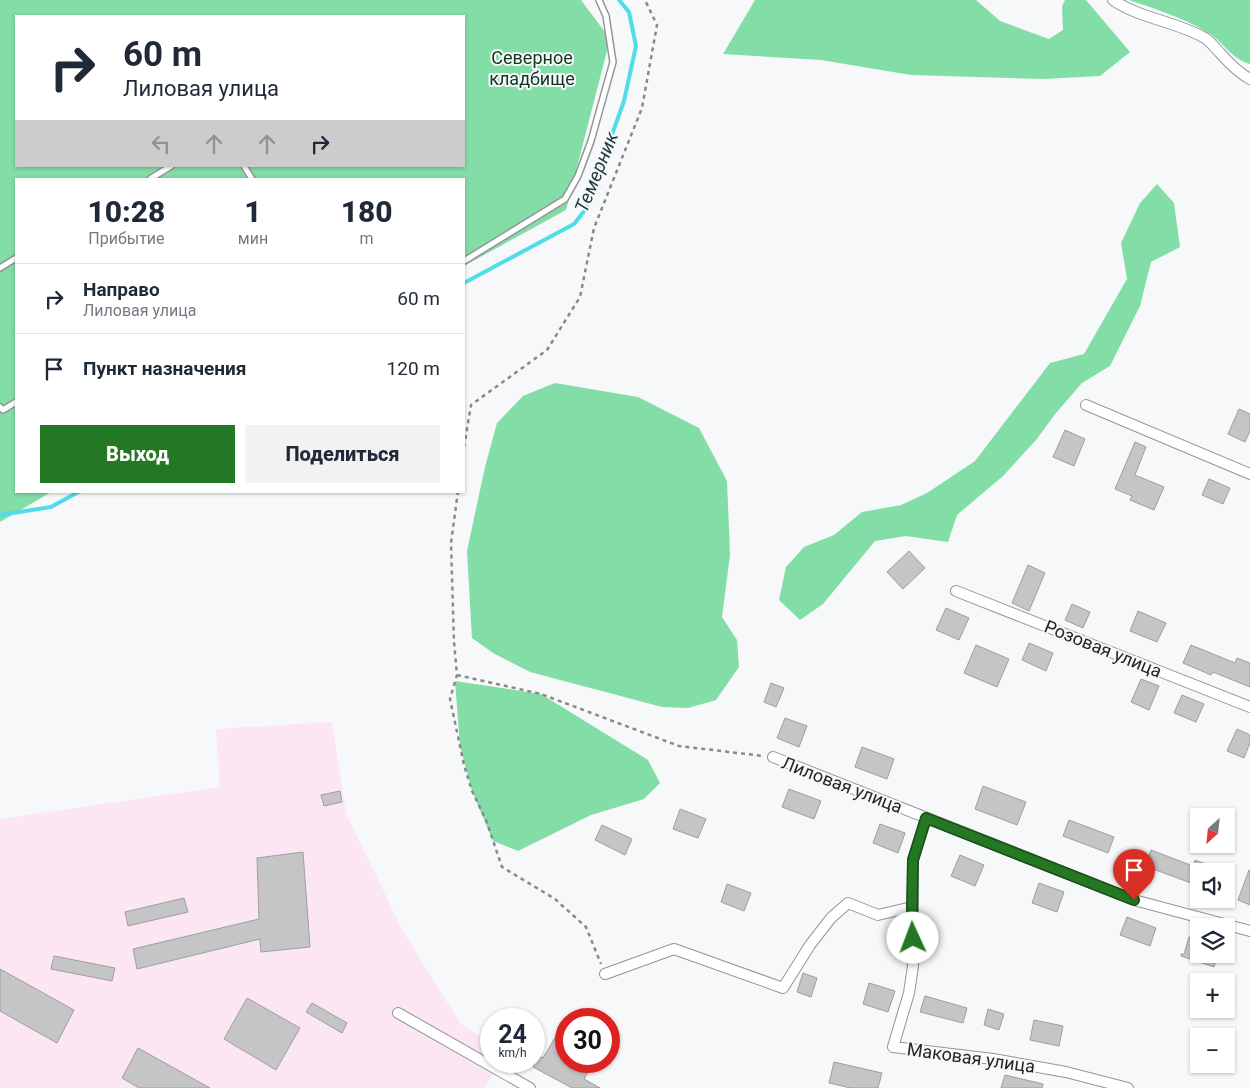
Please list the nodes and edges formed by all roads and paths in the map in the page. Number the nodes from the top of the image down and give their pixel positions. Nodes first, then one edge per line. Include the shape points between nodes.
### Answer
1 (599, 0) edge
2 (645, 0) edge
3 (1112, 0) edge
4 (1250, 79) edge
5 (168, 167) edge
6 (245, 167) edge
7 (152, 178) edge
8 (251, 178) edge
9 (15, 259) edge
10 (465, 261) edge
11 (0, 268) edge
12 (15, 403) edge
13 (1086, 405) dead end
14 (0, 407) edge
15 (465, 441) edge
16 (1250, 474) edge
17 (458, 493) edge
18 (956, 591) dead end
19 (457, 674) junction
20 (1250, 707) edge
21 (773, 757) joint
22 (926, 818) junction
23 (912, 907) junction
24 (1250, 931) edge
25 (605, 974) joint
26 (398, 1013) dead end
27 (530, 1088) edge
28 (1128, 1088) edge

1 - 10 lane via 606,16 613,62 578,176 565,200
2 - 15 path via 657,25 642,108 594,228 580,296 547,350 471,405
3 - 4 street via 1132,12 1175,25 1208,40 1228,62
5 - 7 lane
6 - 8 lane
9 - 11 lane
12 - 14 lane via 3,410
13 - 16 street
17 - 19 path via 451,543
18 - 20 street, Розовая улица
19 - 21 path via 541,694 679,746
19 - 25 path via 450,699 464,765 502,867 555,899 586,928
21 - 22 street, Лиловая улица
22 - 23 street, Маковая улица via 913,860
22 - 24 street, Лиловая улица via 1134,900
23 - 25 street via 878,915 848,904 831,918 810,945 783,988 674,949
23 - 28 street, Маковая улица via 912,966 894,1047 993,1059 1066,1072
26 - 27 street

